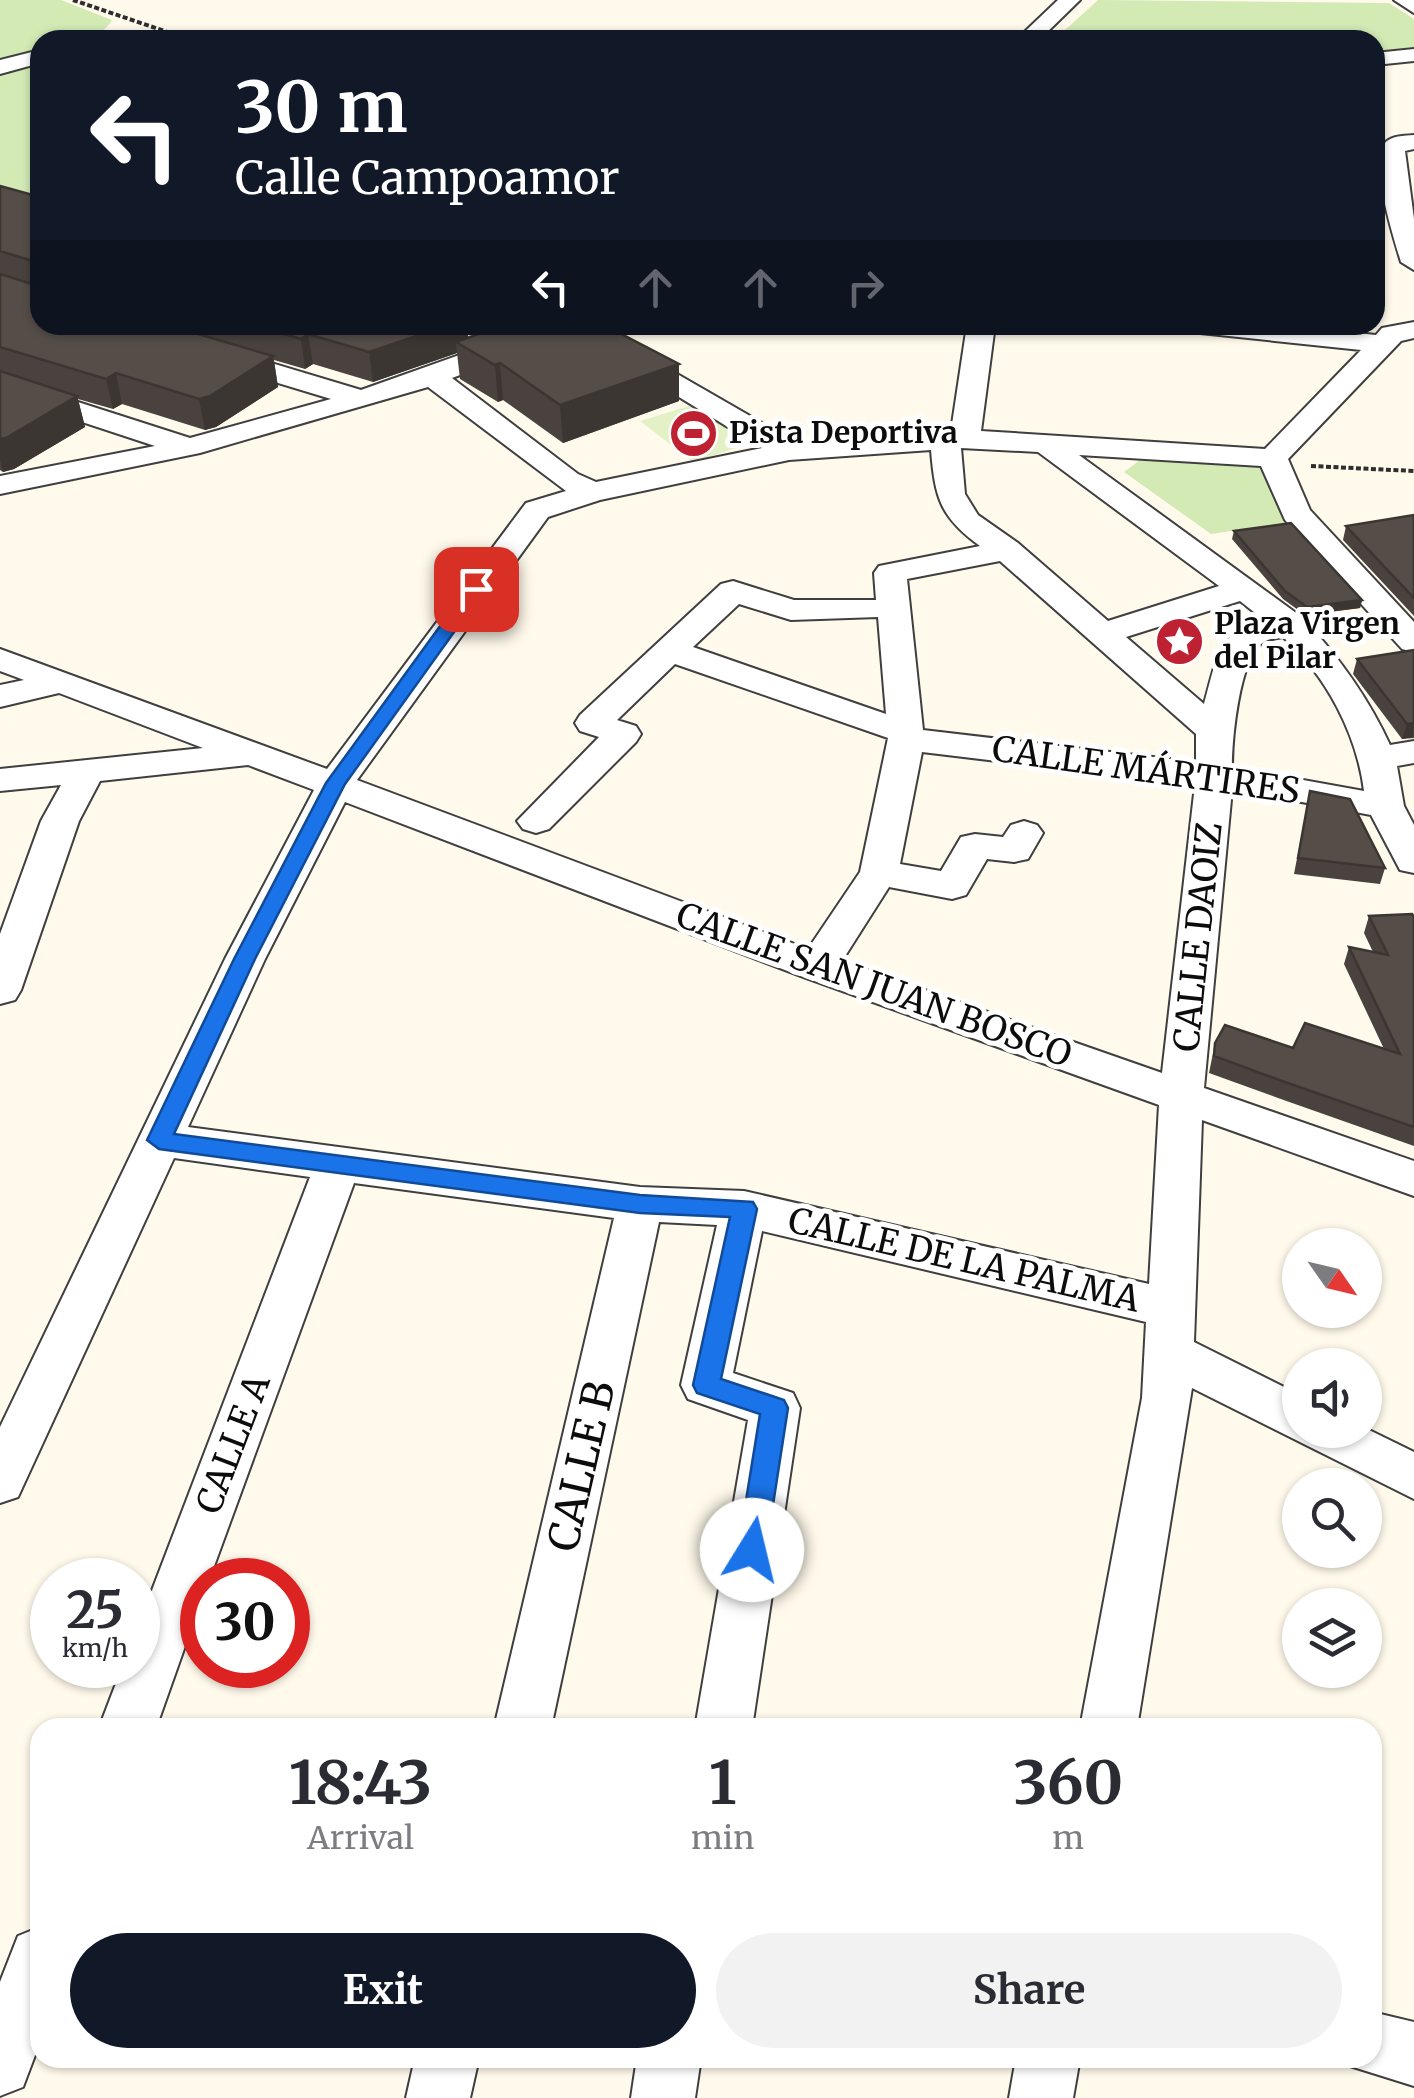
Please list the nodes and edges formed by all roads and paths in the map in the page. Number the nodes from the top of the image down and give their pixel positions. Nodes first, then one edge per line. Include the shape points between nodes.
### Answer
1 (72, 0) edge
2 (1070, 0) edge
3 (1404, 0) edge
4 (1414, 7) edge
5 (162, 30) edge
6 (1038, 30) edge
7 (1414, 55) edge
8 (1385, 58) edge
9 (30, 59) edge
10 (0, 68) edge
11 (1407, 142) edge
12 (1386, 189) edge
13 (1385, 223) edge
14 (1402, 224) junction
15 (1414, 262) edge
16 (1414, 330) edge
17 (149, 335) edge
18 (465, 335) edge
19 (574, 335) edge
20 (594, 335) edge
21 (979, 335) edge
22 (1295, 335) edge
23 (1359, 335) edge
24 (1381, 344) junction
25 (510, 348) junction
26 (433, 377) junction
27 (0, 386) edge
28 (362, 399) junction
29 (955, 440) junction
30 (188, 447) junction
31 (1049, 447) junction
32 (790, 451) junction
33 (1273, 458) junction
34 (1414, 471) edge
35 (0, 485) edge
36 (593, 492) junction
37 (1007, 550) junction
38 (1244, 589) junction
39 (871, 609) dead end
40 (1291, 625) junction
41 (1102, 633) junction
42 (1414, 642) edge
43 (670, 650) junction
44 (0, 659) edge
45 (62, 682) junction
46 (0, 696) edge
47 (176, 724) junction
48 (1214, 731) junction
49 (905, 735) junction
50 (256, 754) junction
51 (1396, 755) edge
52 (100, 769) junction
53 (1214, 779) junction
54 (0, 780) edge
55 (336, 783) junction
56 (1398, 817) edge
57 (536, 821) dead end
58 (1024, 832) dead end
59 (1414, 862) edge
60 (879, 872) junction
61 (817, 968) junction
62 (0, 990) edge
63 (1181, 1095) junction
64 (159, 1140) junction
65 (339, 1162) junction
66 (1414, 1179) edge
67 (640, 1204) junction
68 (744, 1209) junction
69 (1171, 1331) junction
70 (1282, 1407) edge
71 (1357, 1448) edge
72 (1414, 1477) edge
73 (0, 1481) edge
74 (130, 1718) edge
75 (524, 1718) edge
76 (725, 1718) edge
77 (1110, 1718) edge
78 (30, 1984) edge
79 (1382, 2046) edge
80 (1414, 2054) edge
81 (0, 2064) edge
82 (445, 2068) edge
83 (668, 2068) edge
84 (1046, 2068) edge
85 (438, 2098) edge
86 (663, 2098) edge
87 (1041, 2098) edge

1 - 5 path
2 - 6 street
3 - 4 street
7 - 8 street
9 - 10 street
11 - 12 street via 1393,149
12 - 14 street
13 - 14 street
14 - 15 street
16 - 24 street
17 - 28 street
18 - 25 street
19 - 25 street
20 - 32 street
21 - 29 street
22 - 24 street
23 - 24 street
24 - 33 street
25 - 26 street
26 - 28 street
26 - 36 street
27 - 30 street
28 - 30 street
29 - 31 street
29 - 32 street
29 - 37 street via 950,494 966,522
30 - 35 street
31 - 33 street
31 - 38 street
32 - 36 street
33 - 34 path via 1331,469
33 - 42 street via 1296,513
36 - 55 street via 537,510
37 - 41 street
37 - 49 street via 890,573
38 - 40 street
38 - 41 street
39 - 43 street via 791,610 733,591
40 - 48 street, CALLE DAOIZ via 1252,633 1236,651
40 - 51 street
41 - 48 street
43 - 49 street, CALLE MÁRTIRES
43 - 57 street via 593,723 624,734
44 - 45 street, CALLE SAN JUAN BOSCO
45 - 46 street
45 - 47 street, CALLE SAN JUAN BOSCO
47 - 50 street, CALLE SAN JUAN BOSCO
47 - 52 street
48 - 53 street, CALLE DAOIZ
49 - 53 street, CALLE MÁRTIRES
49 - 60 street
50 - 52 street
50 - 55 street, CALLE SAN JUAN BOSCO
51 - 56 street
52 - 54 street
52 - 62 street via 60,821
53 - 56 street, CALLE MÁRTIRES
53 - 63 street, CALLE DAOIZ
55 - 61 street, CALLE SAN JUAN BOSCO
55 - 64 street
56 - 59 street
58 - 60 street via 1014,850 974,846 952,886
60 - 61 street
61 - 63 street, CALLE SAN JUAN BOSCO
63 - 66 street, CALLE SAN JUAN BOSCO
63 - 69 street, CALLE DAOIZ
64 - 65 street, CALLE DE LA PALMA
64 - 73 street
65 - 67 street, CALLE DE LA PALMA
65 - 74 street, CALLE A
67 - 68 street, CALLE DE LA PALMA
67 - 75 street, CALLE B
68 - 69 street, CALLE DE LA PALMA
68 - 76 street via 706,1385 775,1408
69 - 70 street, CALLE DE LA PALMA
69 - 77 street, CALLE DAOIZ via 1167,1398
71 - 72 street
78 - 81 street
79 - 80 street
82 - 85 street
83 - 86 street
84 - 87 street

